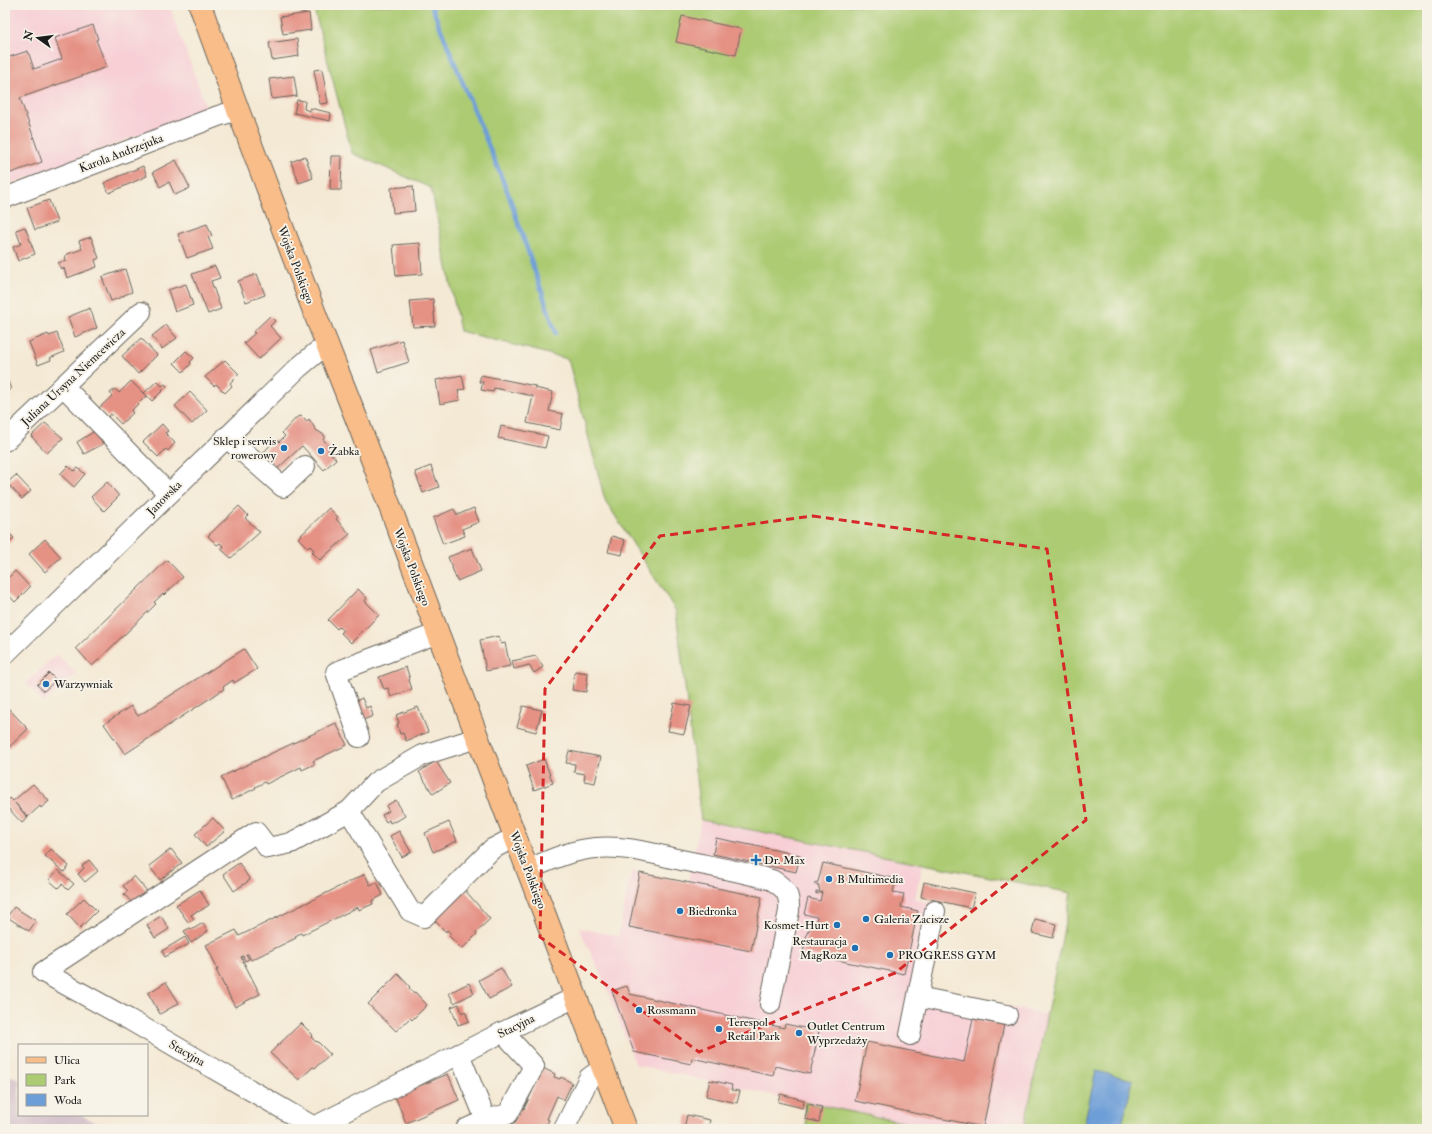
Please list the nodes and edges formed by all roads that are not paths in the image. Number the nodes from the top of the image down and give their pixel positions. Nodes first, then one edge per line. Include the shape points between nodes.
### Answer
1 (200, 5) edge
2 (238, 110) junction
3 (5, 198) edge
4 (141, 312) dead end
5 (328, 347) junction
6 (63, 386) junction
7 (226, 437) junction
8 (5, 441) edge
9 (305, 466) dead end
10 (168, 493) junction
11 (438, 633) junction
12 (5, 654) edge
13 (359, 737) dead end
14 (477, 738) junction
15 (349, 811) junction
16 (515, 837) junction
17 (527, 870) junction
18 (935, 911) dead end
19 (576, 997) junction
20 (918, 997) junction
21 (770, 1004) dead end
22 (1007, 1015) dead end
23 (503, 1032) junction
24 (910, 1035) dead end
25 (459, 1054) junction
26 (603, 1068) junction
27 (486, 1120) junction
28 (466, 1129) edge
29 (564, 1129) edge
30 (626, 1129) edge

1 - 2 main road, Wojska Polskiego
2 - 3 street, Karola Andrzejuka
2 - 5 main road, Wojska Polskiego
4 - 6 street, Juliana Ursyna Niemcewicza
5 - 7 street, Janowska via 317,352 298,368
5 - 11 main road, Wojska Polskiego
6 - 8 street, Juliana Ursyna Niemcewicza
6 - 10 street
7 - 9 street via 283,488
7 - 10 street, Janowska
10 - 12 street, Janowska
11 - 13 street via 336,672
11 - 14 main road, Wojska Polskiego
14 - 15 street via 423,755 376,782
14 - 16 main road, Wojska Polskiego
15 - 16 street via 410,911 424,917 492,849
15 - 25 street, Stacyjna via 290,843 268,848 256,832 42,972 314,1127
16 - 17 main road, Wojska Polskiego
17 - 19 main road, Wojska Polskiego
17 - 21 street via 573,852 591,848 610,848 636,850 772,880 781,885 790,902
18 - 20 street
19 - 23 street, Stacyjna
19 - 26 main road, Wojska Polskiego
20 - 22 street
20 - 24 street
23 - 25 street, Stacyjna
23 - 27 street via 534,1066 508,1114
25 - 27 street
26 - 29 street via 589,1078
26 - 30 main road, Wojska Polskiego
27 - 28 street

